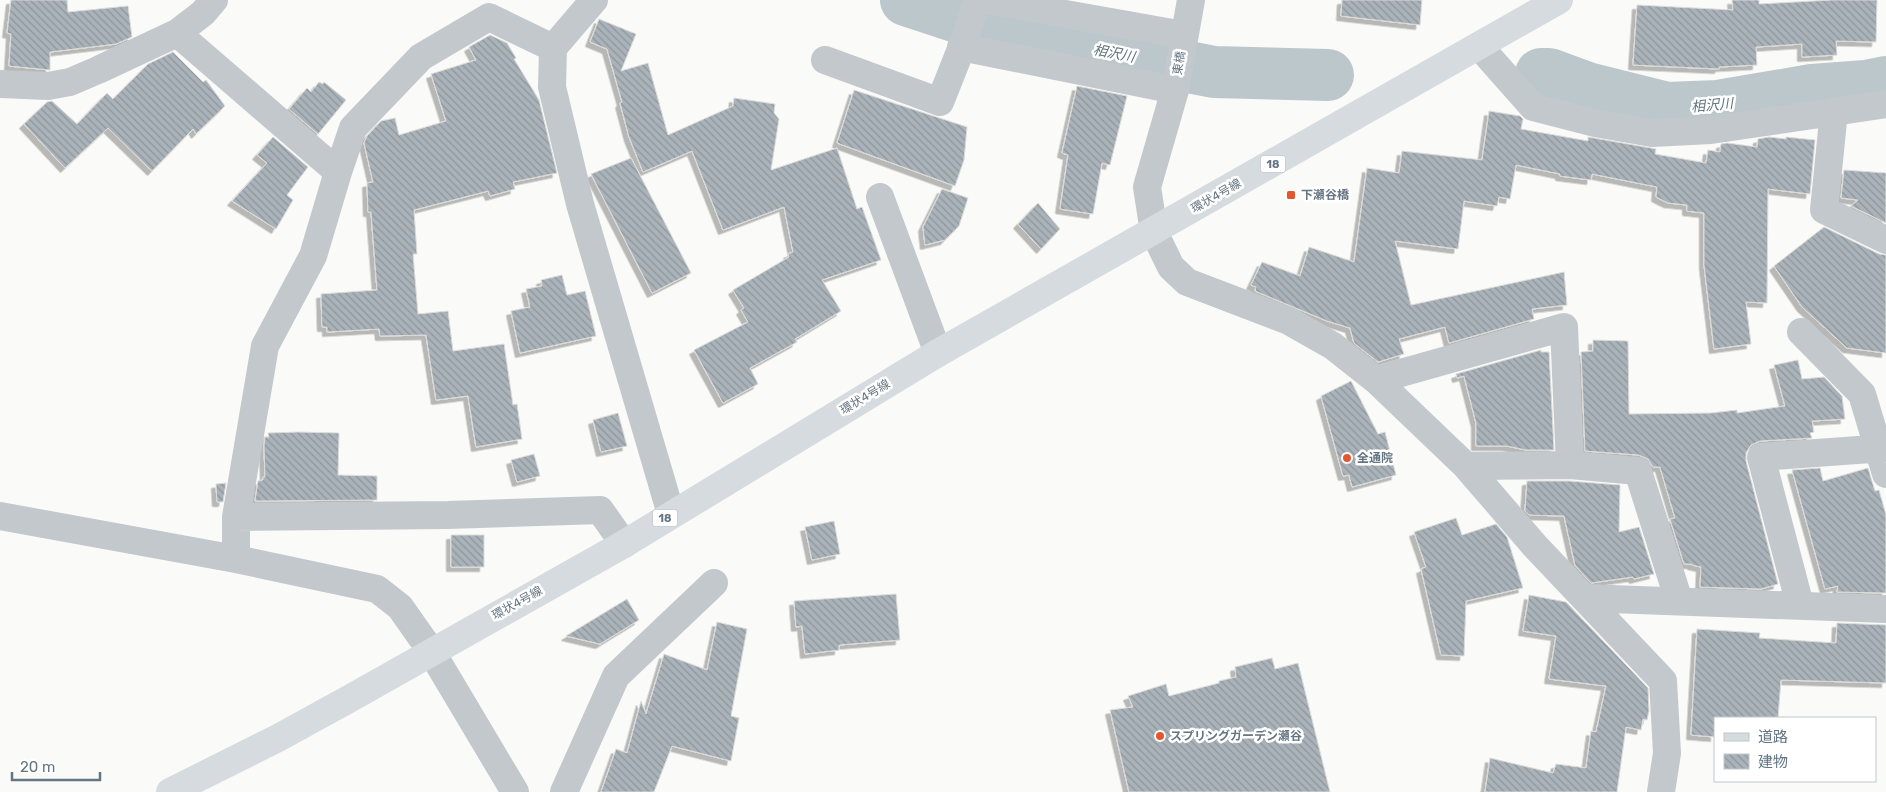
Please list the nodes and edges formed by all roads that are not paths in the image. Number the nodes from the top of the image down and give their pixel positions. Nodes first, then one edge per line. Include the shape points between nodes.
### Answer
1 (214, 0) edge
2 (594, 0) edge
3 (1191, 0) edge
4 (1559, 0) edge
5 (979, 3) edge
6 (177, 33) junction
7 (1183, 39) junction
8 (963, 43) junction
9 (1480, 46) junction
10 (553, 48) junction
11 (825, 60) dead end
12 (0, 84) edge
13 (1175, 86) junction
14 (1886, 104) edge
15 (1834, 112) junction
16 (338, 172) junction
17 (880, 197) dead end
18 (1154, 232) junction
19 (1886, 240) edge
20 (1801, 332) dead end
21 (938, 353) junction
22 (1376, 380) junction
23 (1882, 448) edge
24 (1570, 465) junction
25 (1466, 466) junction
26 (1886, 474) edge
27 (671, 514) junction
28 (0, 516) edge
29 (236, 517) junction
30 (624, 544) junction
31 (236, 559) junction
32 (714, 583) dead end
33 (1584, 598) junction
34 (1678, 601) junction
35 (1800, 605) junction
36 (1886, 609) edge
37 (431, 651) junction
38 (170, 792) edge
39 (515, 792) edge
40 (564, 792) edge
41 (1661, 792) edge

1 - 6 street
2 - 10 street
3 - 7 street, 東橋
4 - 9 main road, 環状4号線 / 18
5 - 7 street
5 - 8 street
6 - 12 street via 70,82 48,86
6 - 16 street
7 - 13 street, 東橋
8 - 11 street via 940,102
8 - 13 street
9 - 15 street via 1533,107 1595,123 1652,133 1711,130
9 - 18 main road, 環状4号線 / 18
10 - 16 street via 489,17 421,57 354,128
10 - 27 street via 552,87 580,204
13 - 18 street, 東橋 via 1147,186
14 - 15 street
15 - 19 street via 1824,210
16 - 29 street via 313,256 266,346
17 - 21 street
18 - 21 main road, 環状4号線 / 18
18 - 22 street, 東橋 via 1171,267 1187,282 1289,321 1333,346
20 - 23 street via 1862,394
21 - 27 main road, 環状4号線 / 18
22 - 24 street via 1564,327
22 - 25 street, 東橋
23 - 26 street
23 - 35 street via 1762,457
24 - 25 street
24 - 34 street via 1638,471
25 - 33 street, 東橋
27 - 30 main road, 環状4号線 / 18
28 - 31 street
29 - 30 street via 600,510
29 - 31 street
30 - 37 main road, 環状4号線 / 18
31 - 37 street via 377,589 400,607
32 - 40 street via 616,676
33 - 34 street
33 - 41 street, 東橋 via 1663,681 1667,753
34 - 35 street
35 - 36 street
37 - 38 main road, 環状4号線 / 18 via 278,738
37 - 39 street

